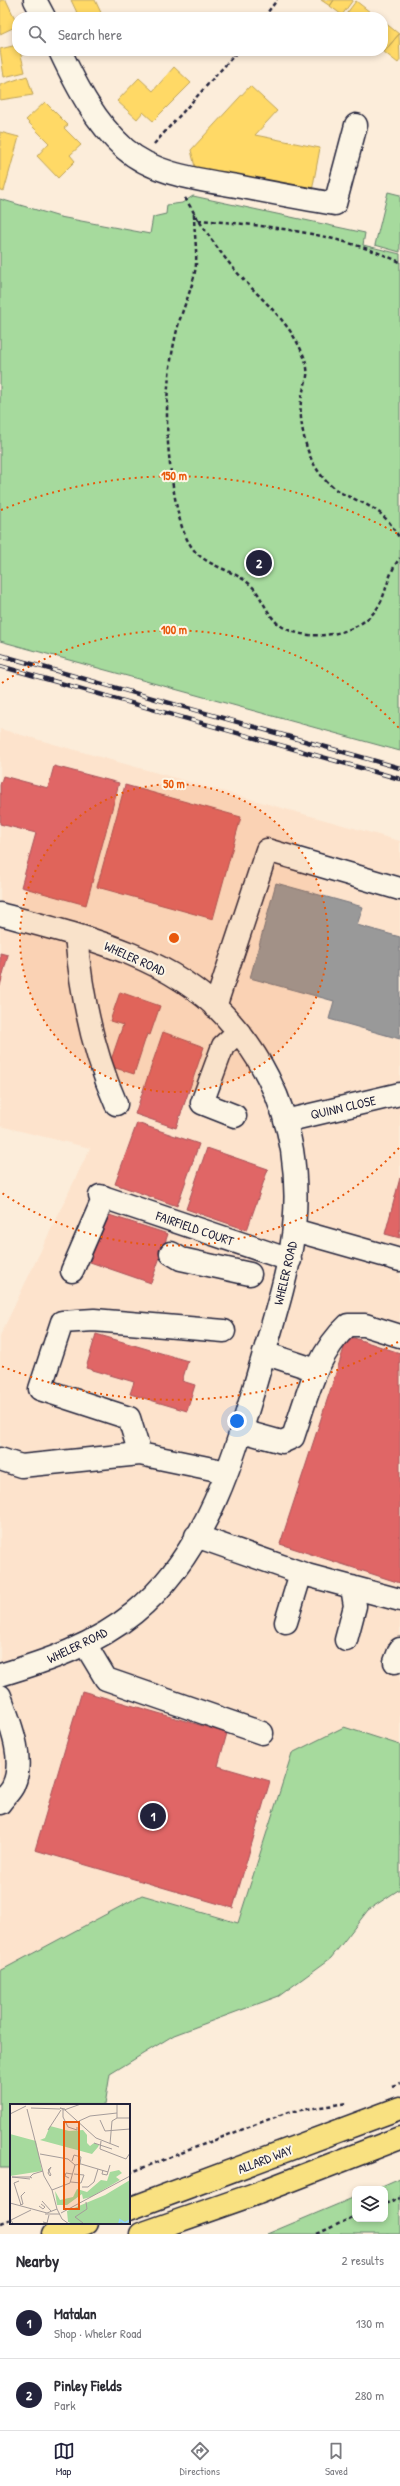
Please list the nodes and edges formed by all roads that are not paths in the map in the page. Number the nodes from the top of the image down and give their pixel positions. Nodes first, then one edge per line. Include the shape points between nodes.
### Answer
1 (35, 0) edge
2 (41, 12) edge
3 (62, 56) edge
4 (356, 125) dead end
5 (400, 889) edge
6 (0, 914) edge
7 (76, 935) junction
8 (214, 1007) junction
9 (238, 1032) junction
10 (400, 1094) edge
11 (116, 1104) dead end
12 (235, 1116) dead end
13 (285, 1121) junction
14 (194, 1227) junction
15 (294, 1230) junction
16 (290, 1260) junction
17 (400, 1260) edge
18 (72, 1271) dead end
19 (250, 1274) dead end
20 (224, 1331) dead end
21 (400, 1336) edge
22 (264, 1353) junction
23 (316, 1370) junction
24 (242, 1431) junction
25 (140, 1454) junction
26 (0, 1459) edge
27 (227, 1472) junction
28 (196, 1536) junction
29 (301, 1573) junction
30 (352, 1587) junction
31 (400, 1600) edge
32 (286, 1622) dead end
33 (346, 1640) dead end
34 (84, 1644) junction
35 (0, 1675) edge
36 (0, 1696) edge
37 (262, 1733) dead end
38 (0, 1803) edge
39 (400, 2108) edge
40 (400, 2138) edge
41 (130, 2208) edge
42 (83, 2224) edge
43 (54, 2234) edge
44 (141, 2234) edge

1 - 2 street
3 - 4 street via 80,93 126,150 177,175 335,204
5 - 8 street via 267,850
6 - 7 street, WHELER ROAD
7 - 8 street, WHELER ROAD via 160,966
7 - 11 street via 80,983 90,1032 104,1077
8 - 9 street, WHELER ROAD
9 - 12 street via 222,1046 202,1103
9 - 13 street, WHELER ROAD via 263,1067
10 - 13 street, QUINN CLOSE
13 - 15 street, WHELER ROAD via 295,1180
14 - 16 street, FAIRFIELD COURT
14 - 18 street, FAIRFIELD COURT via 102,1196
14 - 19 street via 176,1256
15 - 16 street, WHELER ROAD
15 - 17 street
16 - 22 street, WHELER ROAD
20 - 25 street via 94,1320 62,1322 40,1389 129,1418
21 - 23 street via 365,1325 348,1325 335,1339
22 - 23 street
22 - 24 street, WHELER ROAD
23 - 24 street via 290,1440 282,1442
24 - 27 street, WHELER ROAD
25 - 26 street via 20,1466
25 - 27 street
27 - 28 street, WHELER ROAD
28 - 29 street
28 - 34 street, WHELER ROAD via 166,1580 134,1613
29 - 30 street
29 - 32 street
30 - 31 street
30 - 33 street via 355,1606
34 - 35 street, WHELER ROAD via 47,1661
34 - 37 street via 106,1679
36 - 38 street via 18,1759 18,1772 13,1787
39 - 41 main road, ALLARD WAY
40 - 44 main road via 258,2193
42 - 43 main road

